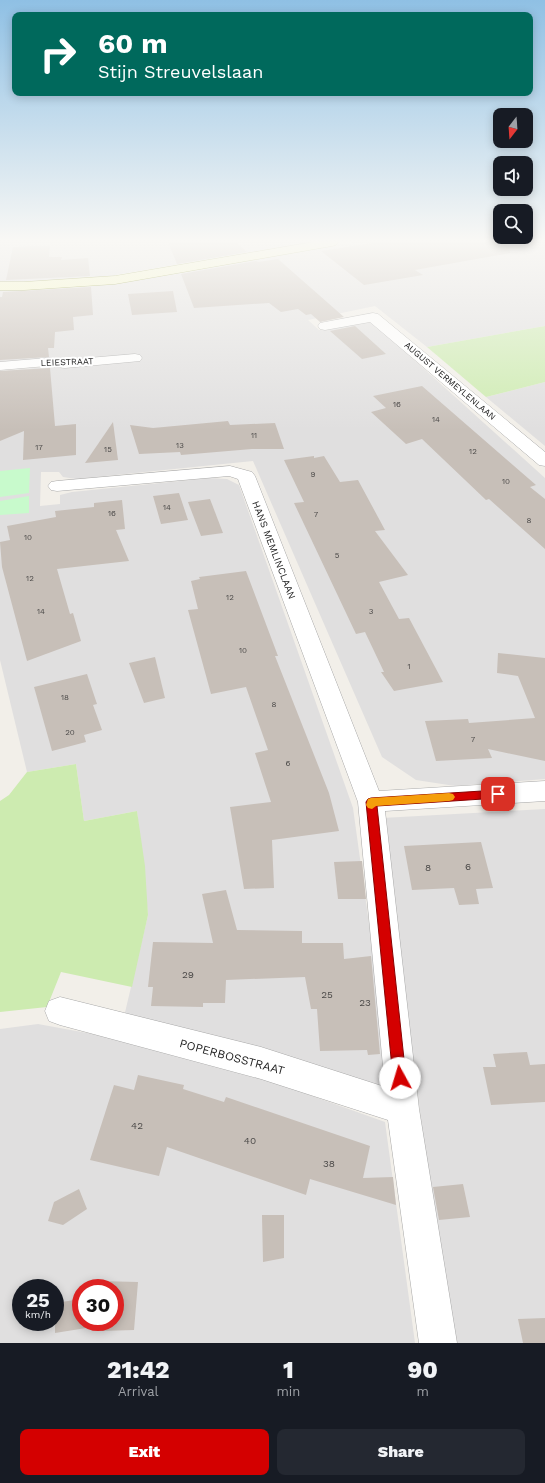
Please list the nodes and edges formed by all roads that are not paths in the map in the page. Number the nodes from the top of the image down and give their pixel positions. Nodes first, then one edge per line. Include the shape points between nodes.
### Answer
1 (326, 326) dead end
2 (135, 358) dead end
3 (0, 366) edge
4 (545, 461) edge
5 (57, 486) dead end
6 (545, 791) edge
7 (371, 802) junction
8 (60, 1012) dead end
9 (403, 1109) junction
10 (438, 1343) edge

1 - 4 street, AUGUST VERMEYLENLAAN via 373,317
2 - 3 street, LEIESTRAAT
5 - 7 street, HANS MEMLINCLAAN via 230,472 246,476
6 - 7 street
7 - 9 street
8 - 9 street, POPERBOSSTRAAT via 261,1063
9 - 10 street

